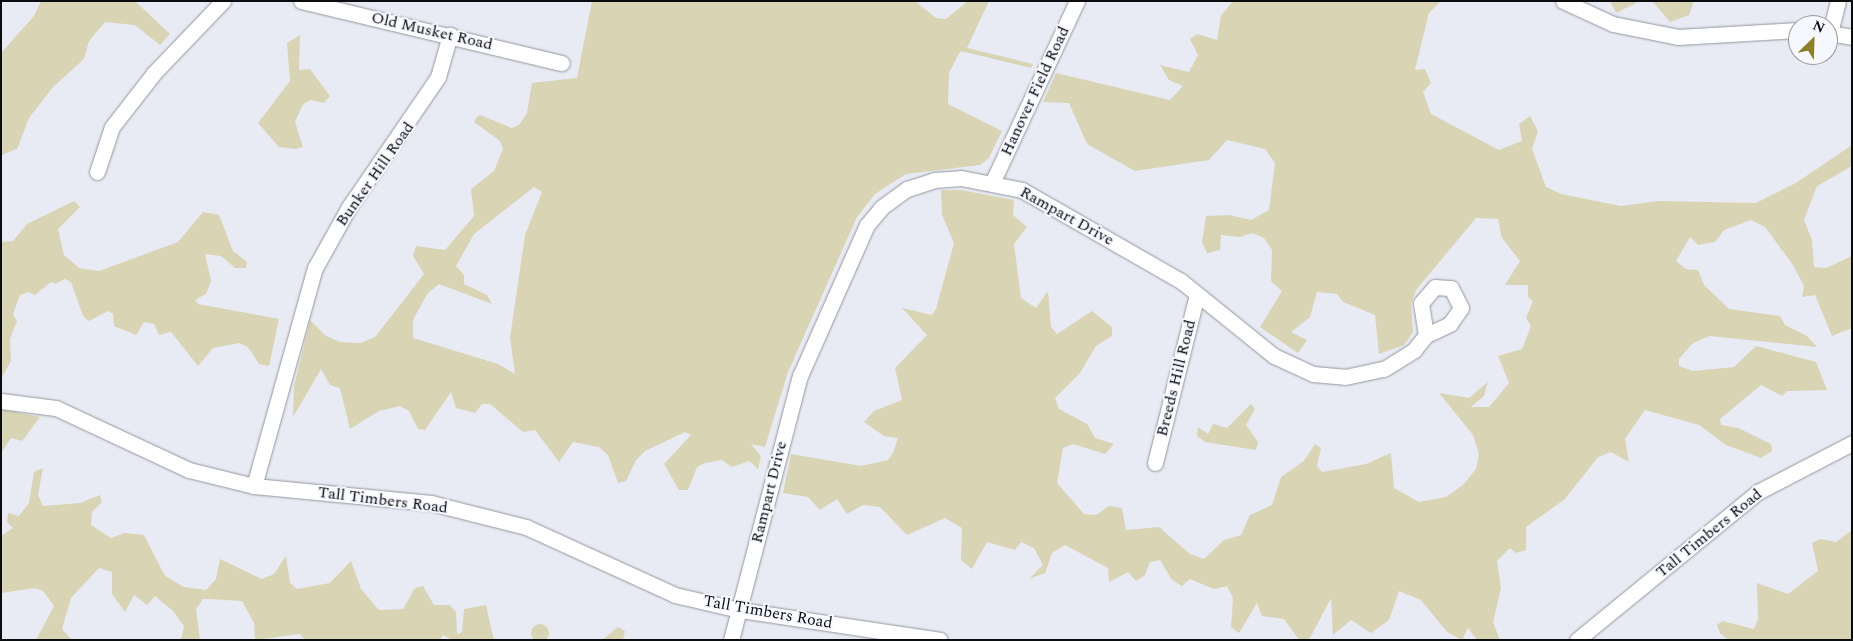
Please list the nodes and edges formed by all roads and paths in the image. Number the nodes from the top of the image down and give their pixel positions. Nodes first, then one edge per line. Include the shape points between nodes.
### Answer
1 (223, 1) edge
2 (1077, 1) edge
3 (1563, 1) edge
4 (1838, 1) edge
5 (308, 2) edge
6 (1834, 15) edge
7 (1788, 30) edge
8 (450, 35) junction
9 (1838, 35) edge
10 (1852, 38) edge
11 (562, 63) dead end
12 (97, 172) dead end
13 (993, 182) junction
14 (1197, 294) junction
15 (1426, 335) dead end
16 (1, 400) edge
17 (1852, 443) edge
18 (1155, 462) dead end
19 (254, 486) junction
20 (740, 610) junction
21 (731, 640) edge
22 (940, 640) edge
23 (1577, 640) edge

1 - 12 street via 154,73 112,127
2 - 13 street, Hanover Field Road
3 - 7 street via 1612,24 1669,36
4 - 6 street
5 - 8 street, Old Musket Road
8 - 11 street, Old Musket Road
8 - 19 street, Bunker Hill Road via 438,77 349,207 315,268
9 - 10 street
13 - 14 street, Rampart Drive via 1048,204
13 - 20 street, Rampart Drive via 946,178 920,184 882,207 867,226 785,421
14 - 15 street, Rampart Drive via 1274,356 1313,374 1345,377 1384,369 1414,350
14 - 18 street, Breeds Hill Road
16 - 19 street, Tall Timbers Road via 56,408 189,470
17 - 23 street, Tall Timbers Road via 1758,492
19 - 20 street, Tall Timbers Road via 431,503 526,527 675,595
20 - 21 street, Rampart Drive
20 - 22 street, Tall Timbers Road

